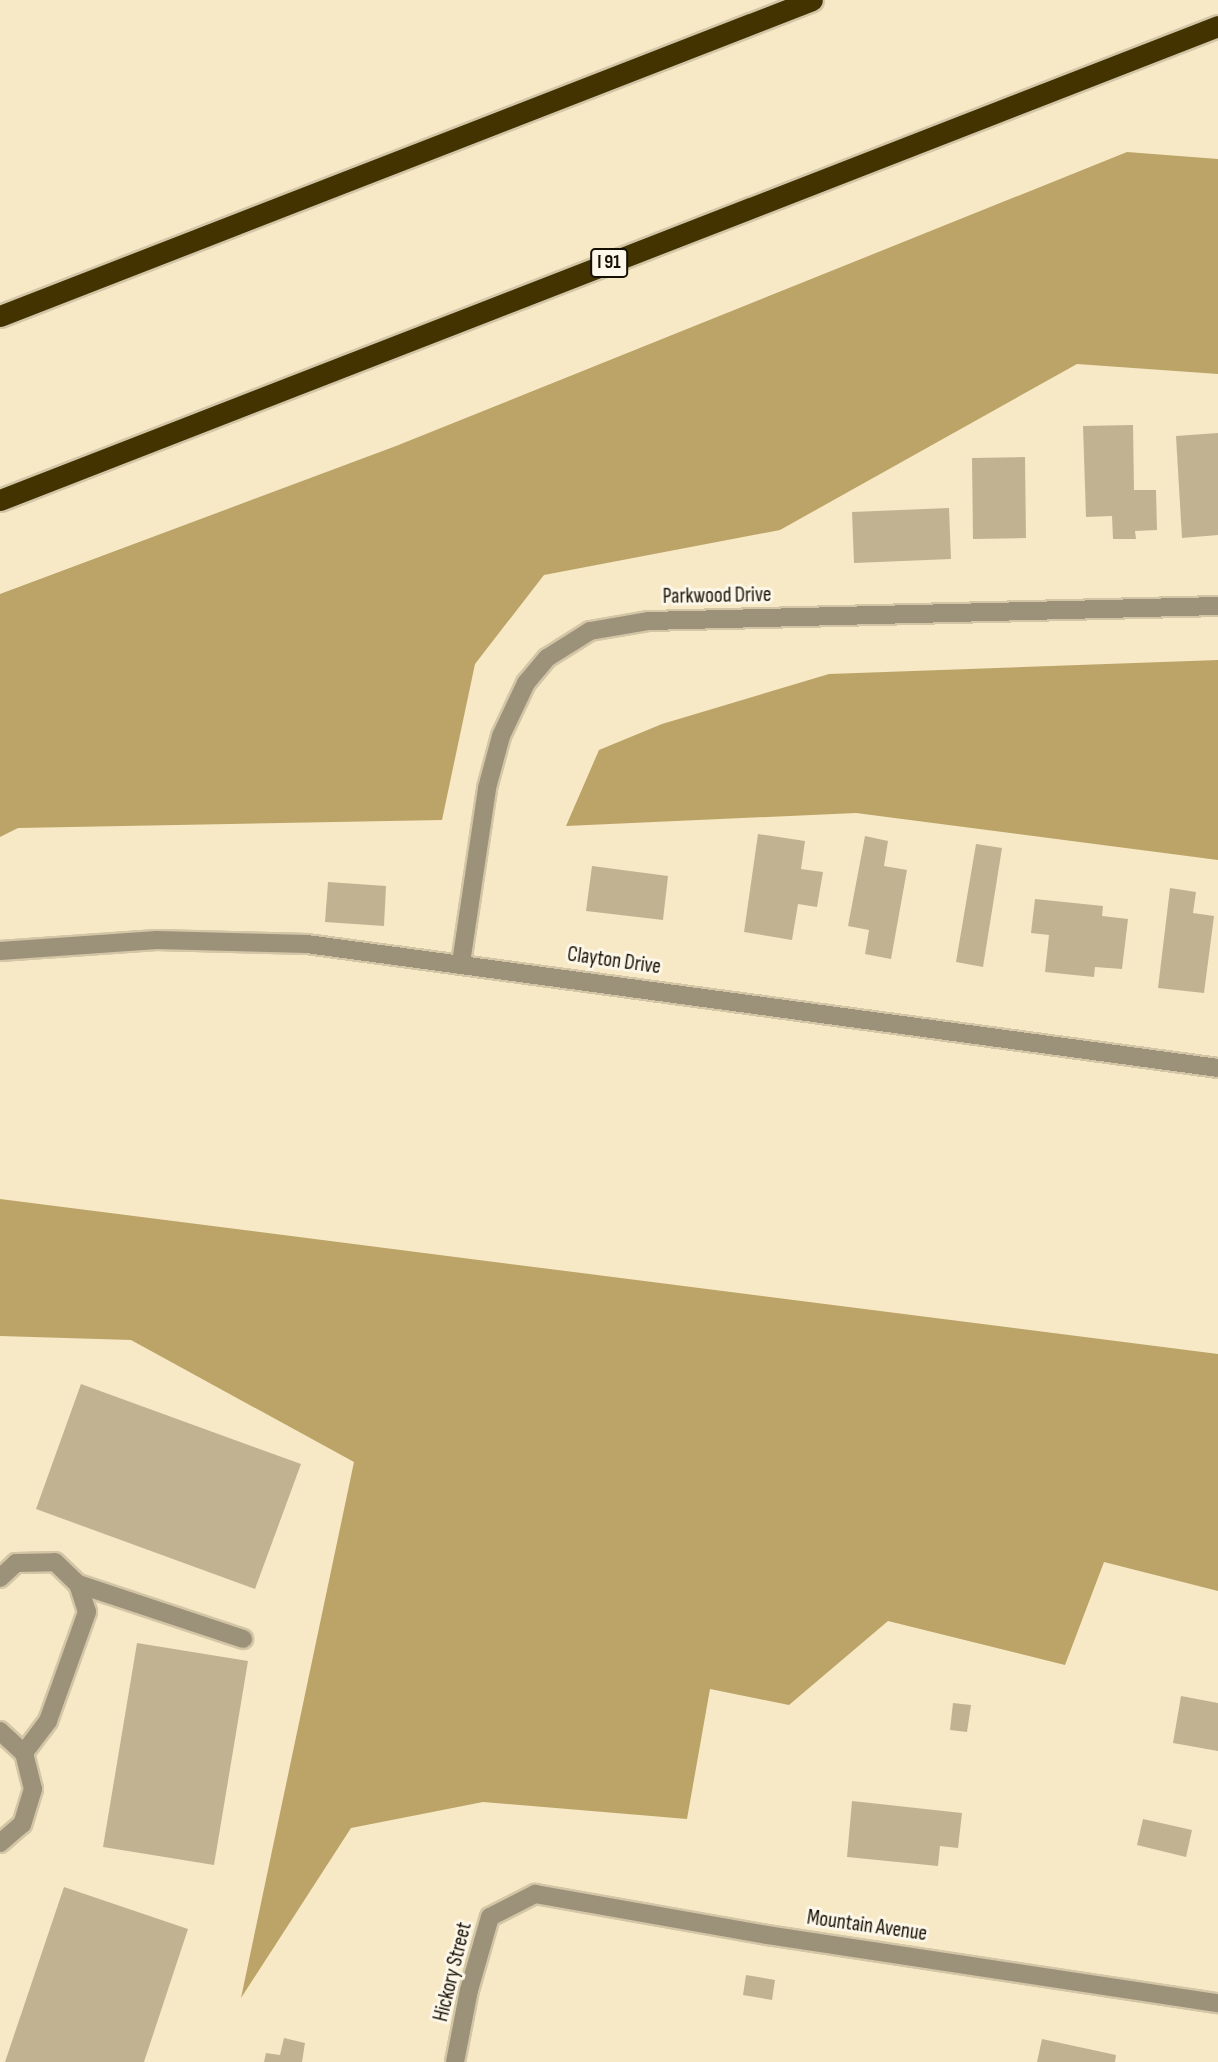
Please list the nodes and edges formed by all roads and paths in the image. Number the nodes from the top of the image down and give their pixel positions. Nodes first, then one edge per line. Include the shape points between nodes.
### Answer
1 (812, 0) edge
2 (1218, 26) edge
3 (0, 316) edge
4 (0, 500) edge
5 (1218, 606) edge
6 (0, 951) edge
7 (461, 963) junction
8 (1218, 1068) edge
9 (0, 1578) edge
10 (78, 1584) junction
11 (243, 1639) dead end
12 (0, 1731) edge
13 (24, 1753) junction
14 (0, 1843) edge
15 (512, 1906) joint
16 (1218, 2003) edge
17 (455, 2062) edge

1 - 3 highway
2 - 4 highway, I 91
5 - 7 street, Parkwood Drive via 649,621 590,631 567,642 526,683 501,736 487,788
6 - 7 street, Clayton Drive via 108,942 257,941
7 - 8 street, Clayton Drive
9 - 10 street via 16,1563 54,1562
10 - 11 street
10 - 13 street via 87,1612 48,1721
12 - 13 street
13 - 14 street via 33,1776 32,1801 22,1824
15 - 16 street, Mountain Avenue via 536,1894 767,1935
15 - 17 street, Hickory Street via 491,1917 469,1990

